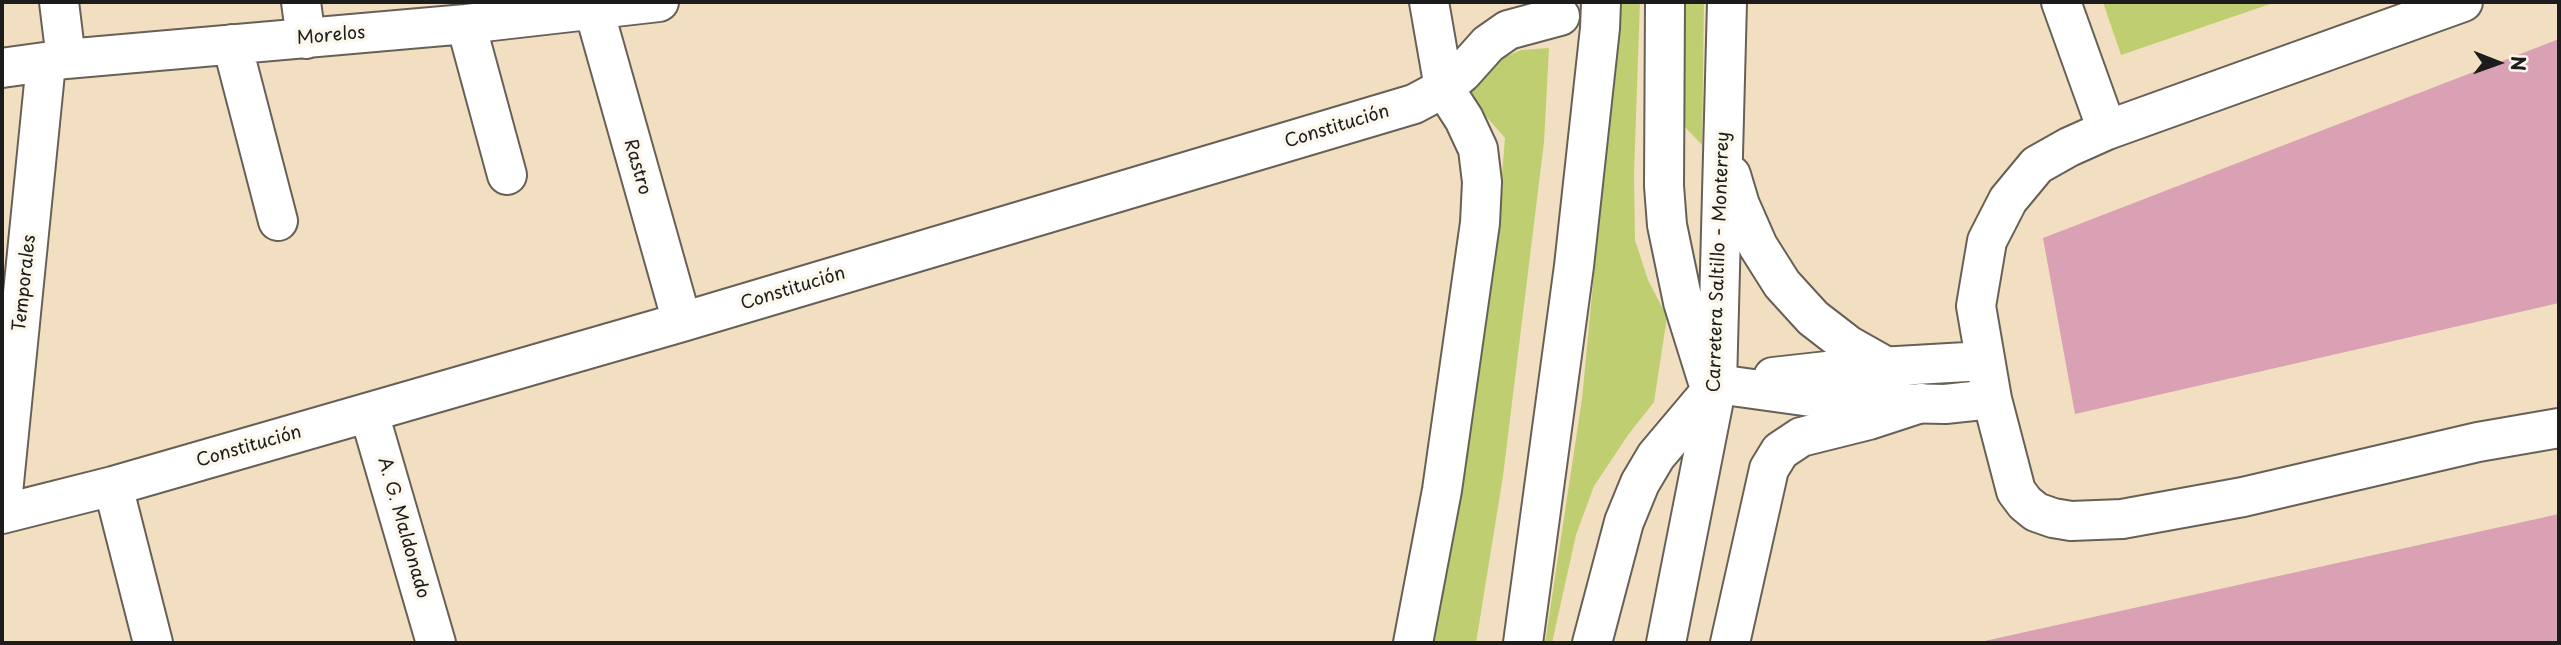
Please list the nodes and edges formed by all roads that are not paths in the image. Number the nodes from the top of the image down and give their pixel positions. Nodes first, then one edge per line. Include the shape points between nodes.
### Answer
1 (59, 2) edge
2 (301, 2) edge
3 (659, 2) edge
4 (1429, 2) edge
5 (1601, 2) edge
6 (1665, 2) edge
7 (1727, 2) edge
8 (2061, 2) edge
9 (2463, 2) edge
10 (549, 8) edge
11 (594, 10) junction
12 (1560, 16) dead end
13 (466, 24) junction
14 (306, 39) junction
15 (232, 44) junction
16 (56, 61) junction
17 (2, 68) edge
18 (1444, 88) junction
19 (2107, 130) junction
20 (1724, 148) junction
21 (507, 175) dead end
22 (278, 221) dead end
23 (682, 322) junction
24 (1984, 360) junction
25 (1887, 368) junction
26 (1717, 384) junction
27 (1992, 399) junction
28 (1921, 403) junction
29 (369, 413) junction
30 (2559, 428) edge
31 (113, 486) junction
32 (2, 503) edge
33 (2, 514) edge
34 (153, 643) edge
35 (436, 643) edge
36 (1413, 643) edge
37 (1523, 643) edge
38 (1592, 643) edge
39 (1665, 643) edge
40 (1730, 643) edge

1 - 16 street, Temporales
2 - 14 street
3 - 11 street, Morelos
4 - 18 street
5 - 37 street via 1574,266
6 - 26 street via 1667,225 1705,377
7 - 20 street, Carretera Saltillo - Monterrey
8 - 19 street
9 - 19 street
10 - 11 street, Morelos
10 - 13 street, Morelos
11 - 23 street, Rastro
12 - 18 street, Constitución via 1508,30
13 - 14 street, Morelos
13 - 21 street
14 - 15 street, Morelos
15 - 16 street, Morelos
15 - 22 street
16 - 17 street, Morelos
16 - 32 street, Temporales
18 - 23 street, Constitución via 1405,107
18 - 36 street via 1478,149 1480,223 1443,490
19 - 24 street via 2037,165 2008,200 1987,241 1976,306
20 - 25 street via 1740,205 1782,284 1813,318
20 - 26 street, Carretera Saltillo - Monterrey
23 - 29 street, Constitución
24 - 25 street
24 - 27 street
25 - 26 street
26 - 28 street via 1847,402
26 - 38 street via 1656,456 1640,484 1624,522
26 - 39 street, Carretera Saltillo - Monterrey
27 - 28 street
27 - 30 street via 2016,491 2036,512 2071,521 2122,519 2229,499
28 - 40 street via 1801,437 1780,451 1769,469
29 - 31 street, Constitución
29 - 35 street, A. G. Maldonado
31 - 33 street, Constitución
31 - 34 street

